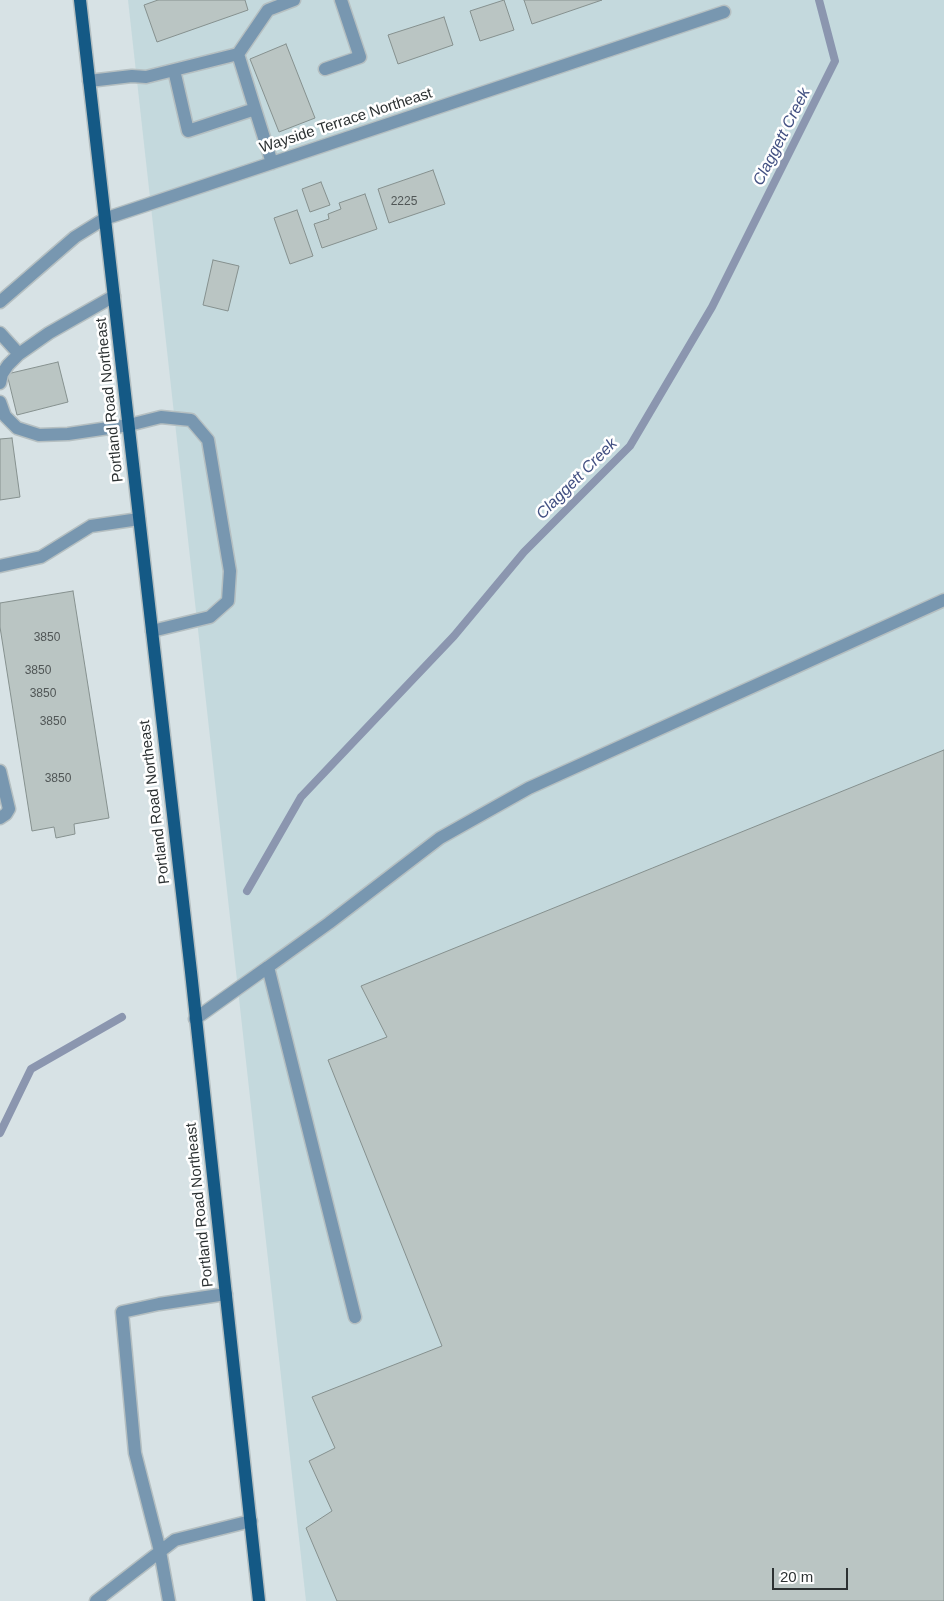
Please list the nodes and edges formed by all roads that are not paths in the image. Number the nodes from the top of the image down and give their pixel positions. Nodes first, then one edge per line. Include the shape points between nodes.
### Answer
1 (80, 0) edge
2 (294, 0) edge
3 (341, 0) edge
4 (724, 12) dead end
5 (238, 54) junction
6 (325, 69) dead end
7 (174, 70) junction
8 (89, 81) junction
9 (256, 109) junction
10 (272, 163) junction
11 (104, 219) junction
12 (114, 296) junction
13 (0, 302) edge
14 (0, 332) edge
15 (19, 354) junction
16 (0, 383) edge
17 (0, 402) edge
18 (129, 425) junction
19 (139, 519) junction
20 (0, 566) edge
21 (944, 600) edge
22 (152, 631) junction
23 (0, 770) edge
24 (0, 818) edge
25 (268, 967) junction
26 (196, 1019) junction
27 (226, 1294) junction
28 (355, 1317) dead end
29 (251, 1522) junction
30 (160, 1552) junction
31 (96, 1601) edge
32 (169, 1601) edge
33 (259, 1601) edge

1 - 8 main road, Portland Road Northeast
2 - 5 street via 268,10
3 - 6 street via 360,58
4 - 10 street, Wayside Terrace Northeast
5 - 7 street
5 - 9 street
7 - 8 street via 146,77
7 - 9 street via 188,131
8 - 11 main road, Portland Road Northeast
9 - 10 street
10 - 11 street, Wayside Terrace Northeast
11 - 12 main road, Portland Road Northeast
11 - 13 street, Wayside Terrace Northeast via 75,237
12 - 15 street
12 - 18 main road, Portland Road Northeast
14 - 15 street
15 - 16 street via 2,374
17 - 18 street via 5,416 17,428 40,435
18 - 19 main road, Portland Road Northeast
18 - 22 street via 161,418 191,420 208,440 230,571 228,601 210,616
19 - 20 street via 91,526 42,557
19 - 22 main road, Portland Road Northeast
21 - 25 street via 529,788 440,838
22 - 26 main road, Portland Road Northeast
23 - 24 street via 9,809
25 - 26 street
25 - 28 street
26 - 27 main road, Portland Road Northeast
27 - 29 main road, Portland Road Northeast
27 - 30 street via 122,1312 135,1452
29 - 30 street via 175,1540
29 - 33 main road, Portland Road Northeast
30 - 31 street
30 - 32 street

